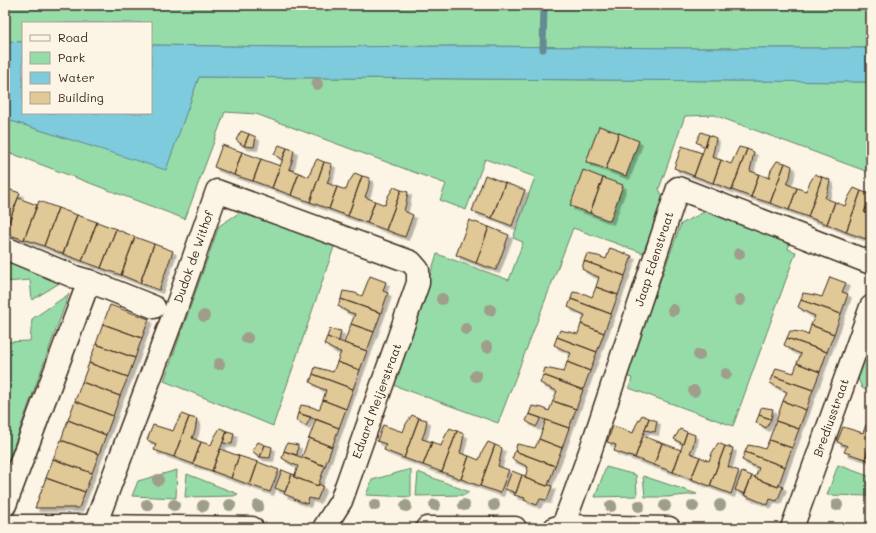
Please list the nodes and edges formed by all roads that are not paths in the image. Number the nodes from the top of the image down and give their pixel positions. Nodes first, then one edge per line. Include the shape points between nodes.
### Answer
1 (5, 248) edge
2 (871, 263) edge
3 (418, 270) joint
4 (89, 281) junction
5 (154, 307) dead end
6 (871, 307) edge
7 (5, 505) edge
8 (5, 526) edge
9 (94, 527) edge
10 (559, 527) edge
11 (252, 528) edge
12 (324, 528) edge
13 (427, 528) edge
14 (515, 528) edge
15 (669, 528) edge
16 (792, 528) edge

1 - 4 street
2 - 10 street, Jaap Edenstraat via 678,188 591,449
3 - 9 street, Dudok de Withof via 411,262 217,192
3 - 12 street, Eduard Meijerstraat via 418,283 341,501
4 - 5 street
4 - 7 street
6 - 16 street, Brediusstraat
8 - 9 street
9 - 11 street
10 - 15 street
13 - 14 street

